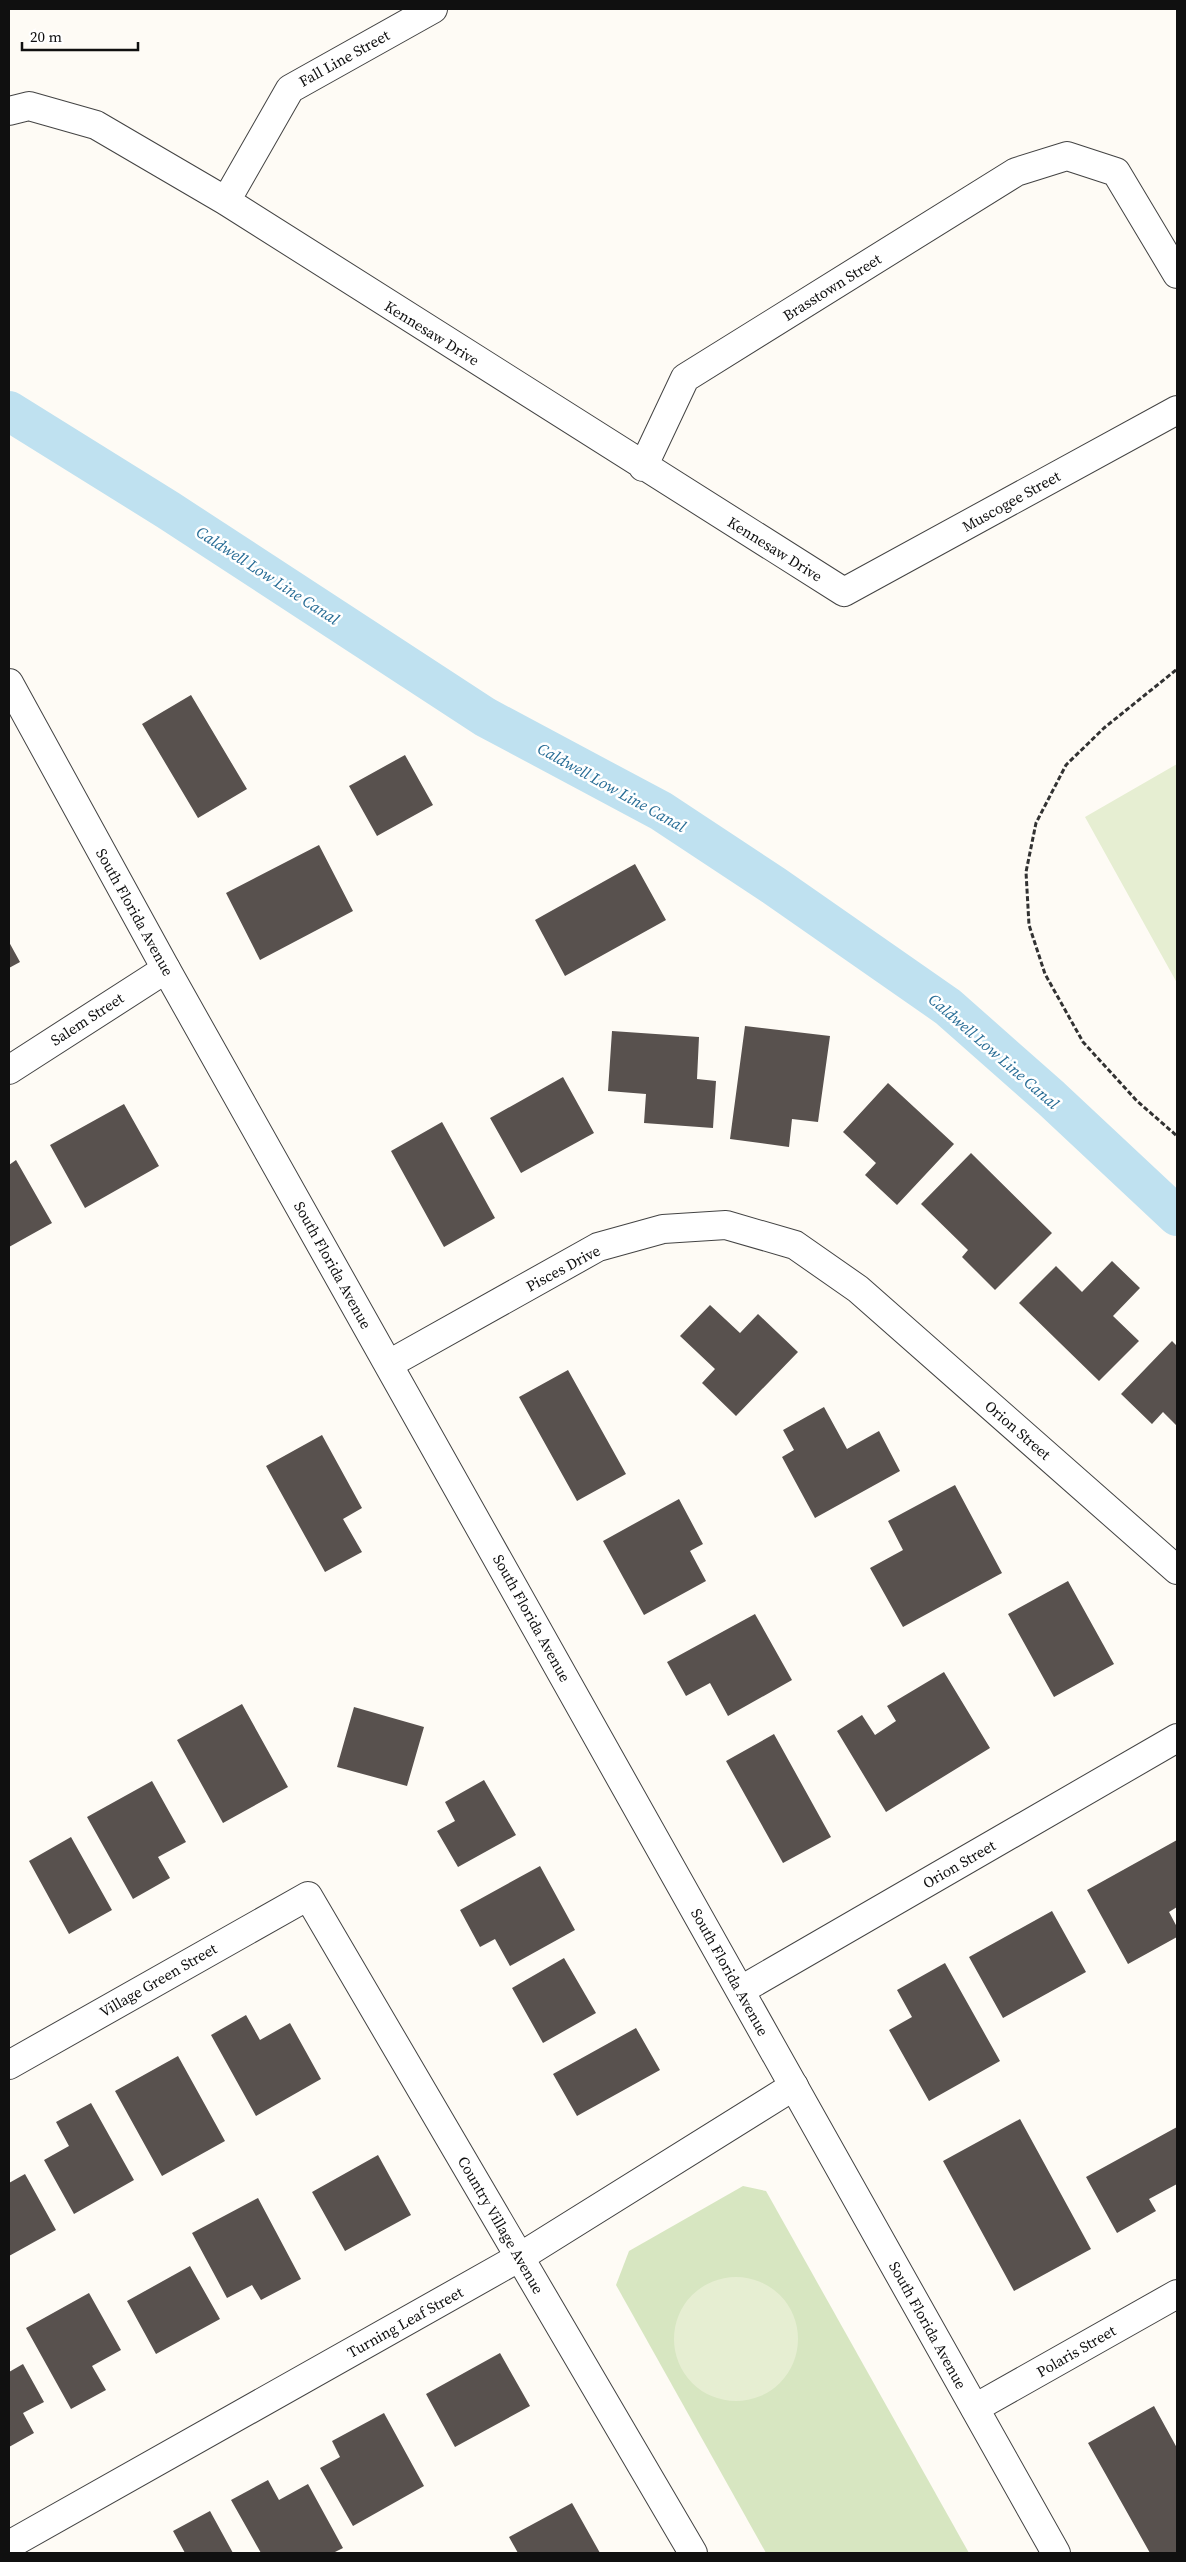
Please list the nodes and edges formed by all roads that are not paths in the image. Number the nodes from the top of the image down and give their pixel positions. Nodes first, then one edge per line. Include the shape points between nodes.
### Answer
1 (433, 9) edge
2 (9, 111) edge
3 (226, 202) junction
4 (1177, 274) edge
5 (1177, 410) edge
6 (643, 467) junction
7 (844, 592) joint
8 (9, 683) edge
9 (166, 969) junction
10 (9, 1070) edge
11 (858, 1289) joint
12 (389, 1364) junction
13 (1177, 1570) edge
14 (1177, 1738) edge
15 (308, 1896) joint
16 (740, 1990) junction
17 (9, 2065) edge
18 (794, 2086) junction
19 (520, 2257) junction
20 (1177, 2294) edge
21 (975, 2408) junction
22 (9, 2545) edge
23 (693, 2553) edge
24 (1056, 2553) edge

1 - 3 street, Fall Line Street via 290,89
2 - 3 street, Kennesaw Drive via 29,106 96,125
3 - 6 street, Kennesaw Drive
4 - 6 street, Brasstown Street via 1116,172 1067,156 1016,172 685,378
5 - 7 street, Muscogee Street
6 - 7 street, Kennesaw Drive
8 - 9 street, South Florida Avenue
9 - 10 street, Salem Street
9 - 12 street, South Florida Avenue
11 - 12 street, Pisces Drive via 795,1245 726,1225 663,1229 598,1247
11 - 13 street, Orion Street
12 - 16 street, South Florida Avenue
14 - 16 street, Orion Street
15 - 17 street, Village Green Street
15 - 19 street, Country Village Avenue
16 - 18 street, South Florida Avenue
18 - 19 street, Turning Leaf Street
18 - 21 street, South Florida Avenue
19 - 22 street, Turning Leaf Street
19 - 23 street, Country Village Avenue
20 - 21 street, Polaris Street
21 - 24 street, South Florida Avenue

